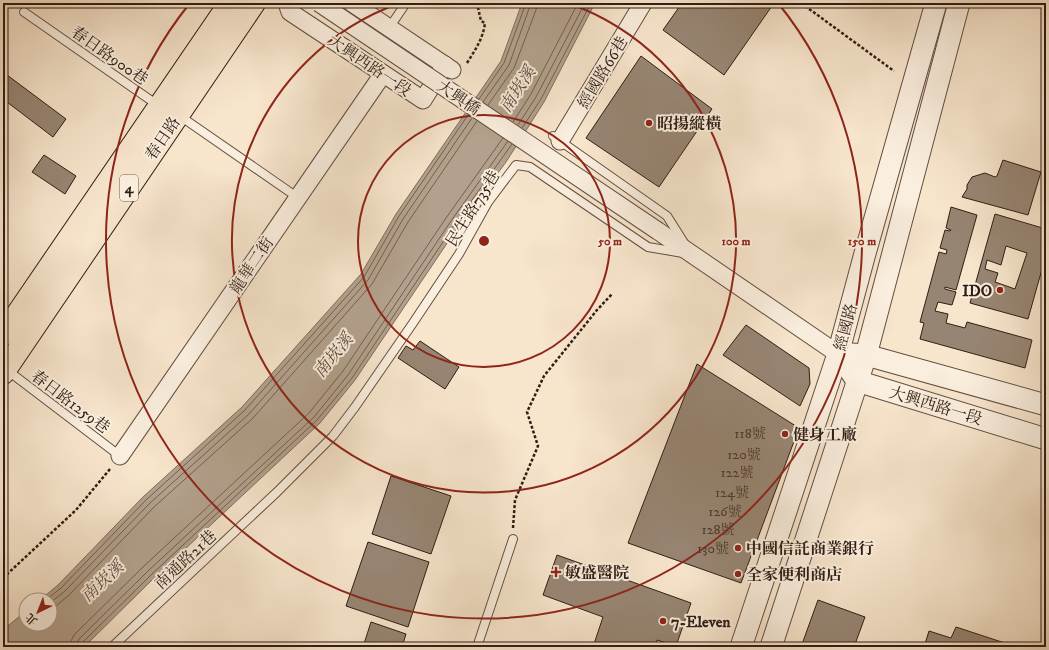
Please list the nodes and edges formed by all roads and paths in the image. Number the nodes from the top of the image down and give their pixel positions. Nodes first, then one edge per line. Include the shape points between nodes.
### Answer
1 (230, 3) edge
2 (254, 3) edge
3 (287, 3) edge
4 (319, 3) edge
5 (352, 3) edge
6 (406, 3) edge
7 (477, 3) edge
8 (643, 3) edge
9 (801, 3) edge
10 (936, 3) edge
11 (959, 3) edge
12 (24, 12) dead end
13 (389, 28) junction
14 (454, 67) junction
15 (894, 71) dead end
16 (383, 74) junction
17 (169, 111) junction
18 (556, 139) joint
19 (297, 197) junction
20 (690, 254) junction
21 (612, 294) dead end
22 (3, 335) edge
23 (838, 354) junction
24 (866, 354) junction
25 (4, 370) edge
26 (857, 381) junction
27 (1046, 405) edge
28 (1046, 439) edge
29 (120, 456) junction
30 (277, 492) joint
31 (513, 539) joint
32 (3, 578) edge
33 (112, 647) edge
34 (477, 647) edge
35 (741, 647) edge
36 (771, 647) edge

1 - 17 main road, 春日路 / 4
2 - 17 main road, 春日路 / 4
3 - 16 street, 大興西路一段 via 290,12
4 - 20 street, 大興橋, bridge
5 - 13 street
6 - 13 lane
7 - 14 path via 481,21 485,23 484,32 478,45
8 - 18 street, 經國路66巷
9 - 15 path
10 - 23 street, 經國路
11 - 24 street, 經國路
12 - 17 lane, 春日路900巷
13 - 14 street
14 - 16 street, 大興西路一段 via 423,100
16 - 19 street, 龍華二街
17 - 19 lane, 春日路900巷
17 - 22 main road, 春日路 / 4
17 - 25 main road, 春日路 / 4
18 - 20 lane via 667,216
19 - 29 street, 龍華二街
20 - 23 street
20 - 30 lane, 民生路735巷 via 648,247 530,167 516,165 488,202 459,254 355,408 333,436
21 - 31 path via 544,376 527,412 538,446 515,500
23 - 24 street, 大興西路一段
23 - 26 street
23 - 35 street, 經國路
24 - 26 street, 經國路
24 - 27 street, 大興西路一段
25 - 29 lane, 春日路1259巷
26 - 28 street, 大興西路一段
26 - 36 street, 經國路
29 - 32 path via 76,510
30 - 33 lane, 南通路21巷
31 - 34 lane

